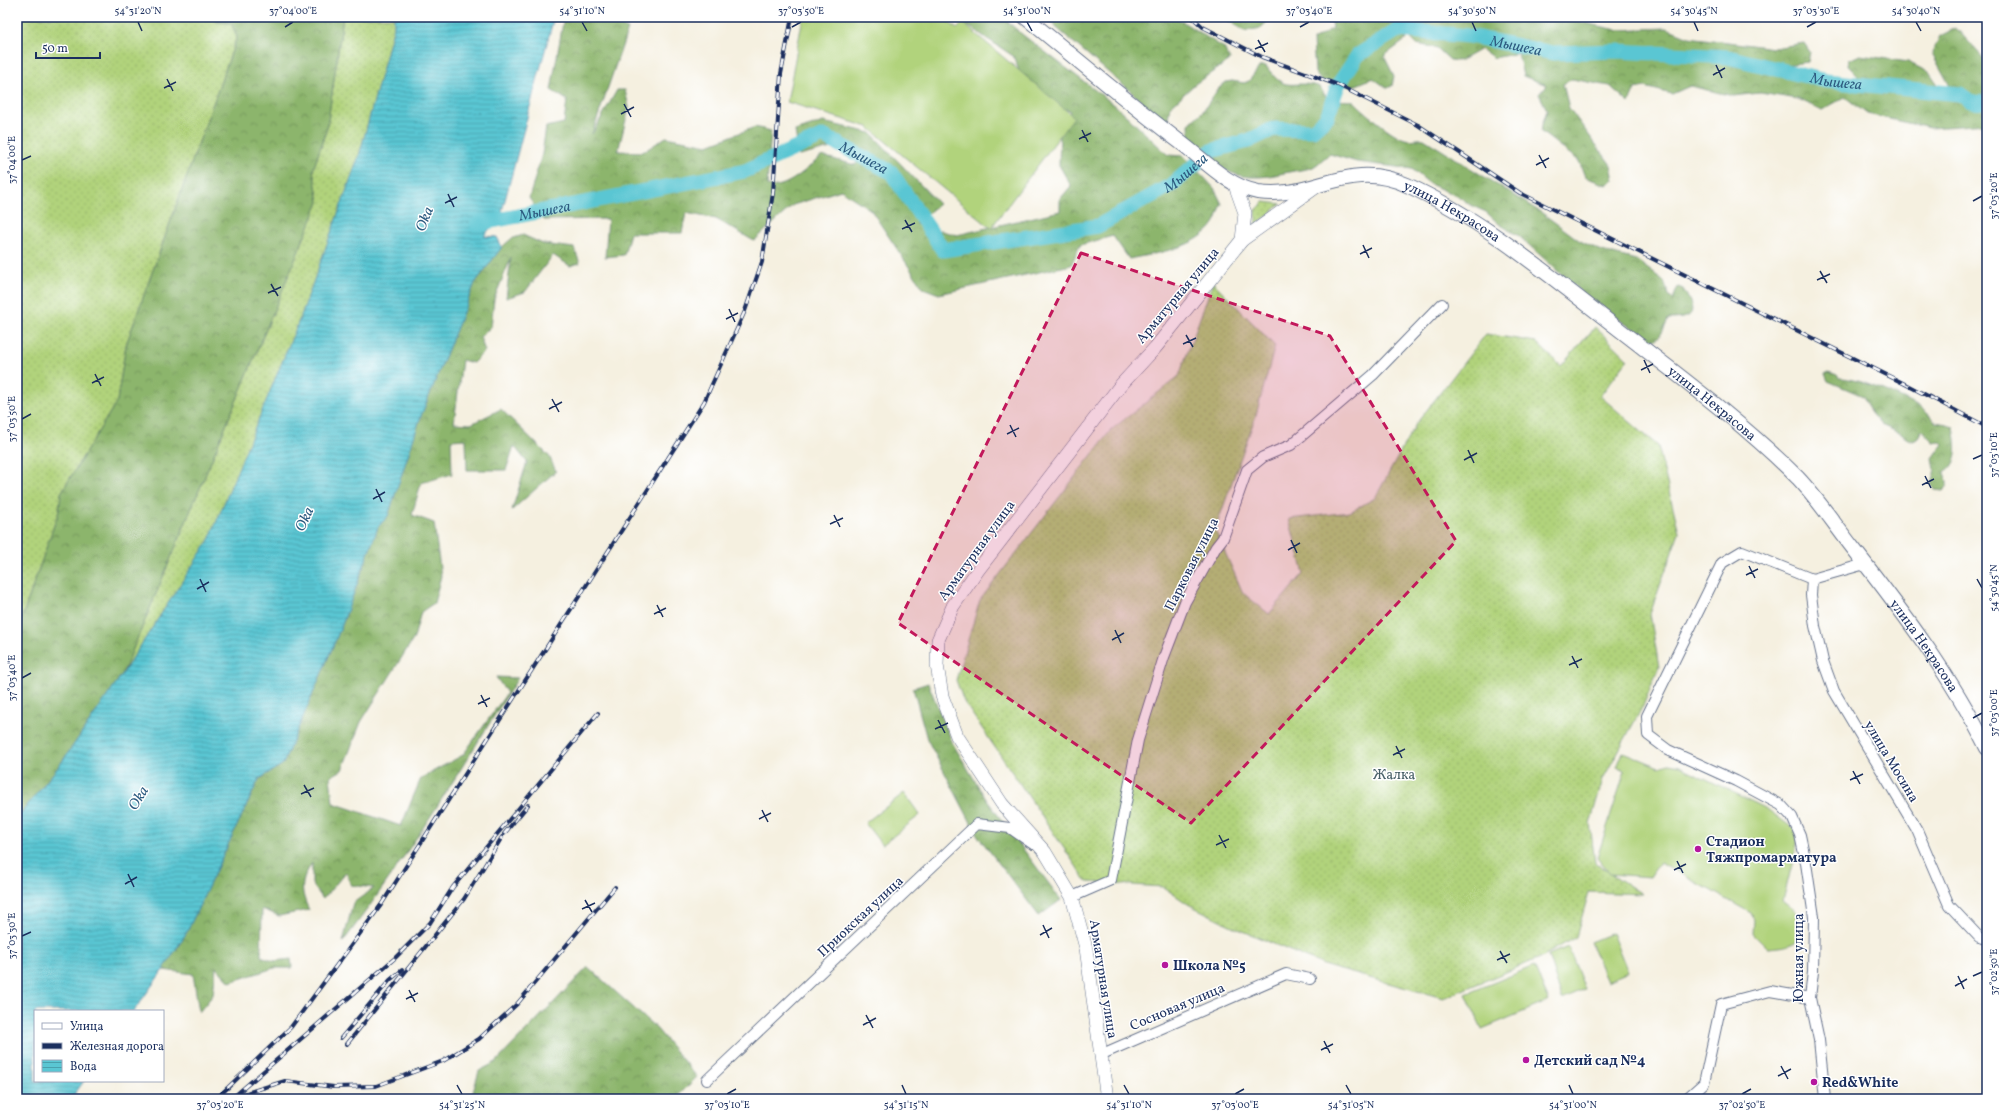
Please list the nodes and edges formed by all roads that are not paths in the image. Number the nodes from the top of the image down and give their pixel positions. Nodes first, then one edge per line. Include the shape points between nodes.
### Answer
1 (1025, 17) edge
2 (1235, 185) junction
3 (1317, 186) junction
4 (1242, 240) junction
5 (1442, 304) dead end
6 (1865, 564) junction
7 (1812, 579) junction
8 (1987, 748) edge
9 (1045, 852) junction
10 (1072, 897) junction
11 (1987, 939) edge
12 (1310, 979) dead end
13 (1810, 998) junction
14 (1100, 1055) junction
15 (706, 1080) dead end
16 (1107, 1099) edge
17 (1686, 1099) edge
18 (1825, 1099) edge

1 - 2 main road, улица Некрасова
2 - 3 main road, улица Некрасова via 1272,193 1298,191
2 - 4 street via 1245,213
3 - 4 street, улица Некрасова
3 - 6 main road, улица Некрасова via 1354,175 1387,178 1410,186 1492,233 1738,422 1800,480
4 - 9 street, Арматурная улица via 1155,348 1120,386 978,570 953,606 938,640 937,665 942,696 957,736 1002,804
5 - 10 street, Парковая улица via 1373,375 1291,445 1263,457 1247,470 1223,538 1185,602 1164,657 1138,740 1111,880
6 - 7 street
6 - 8 main road, улица Некрасова via 1922,637 1974,721
7 - 11 street, улица Мосина via 1811,595 1815,626 1823,661 1834,691 1917,830 1949,905 1979,937
7 - 13 street, Южная улица via 1742,551 1722,563 1647,716 1648,735 1668,750 1781,805 1792,817 1800,835 1814,917
9 - 10 street, Арматурная улица
9 - 15 street, Приокская улица via 1010,828 977,824
10 - 14 street, Арматурная улица via 1086,948
12 - 14 street, Сосновая улица via 1286,974
13 - 17 street via 1770,991 1721,1004 1704,1083
13 - 18 street, Южная улица via 1820,1040
14 - 16 street, Арматурная улица

